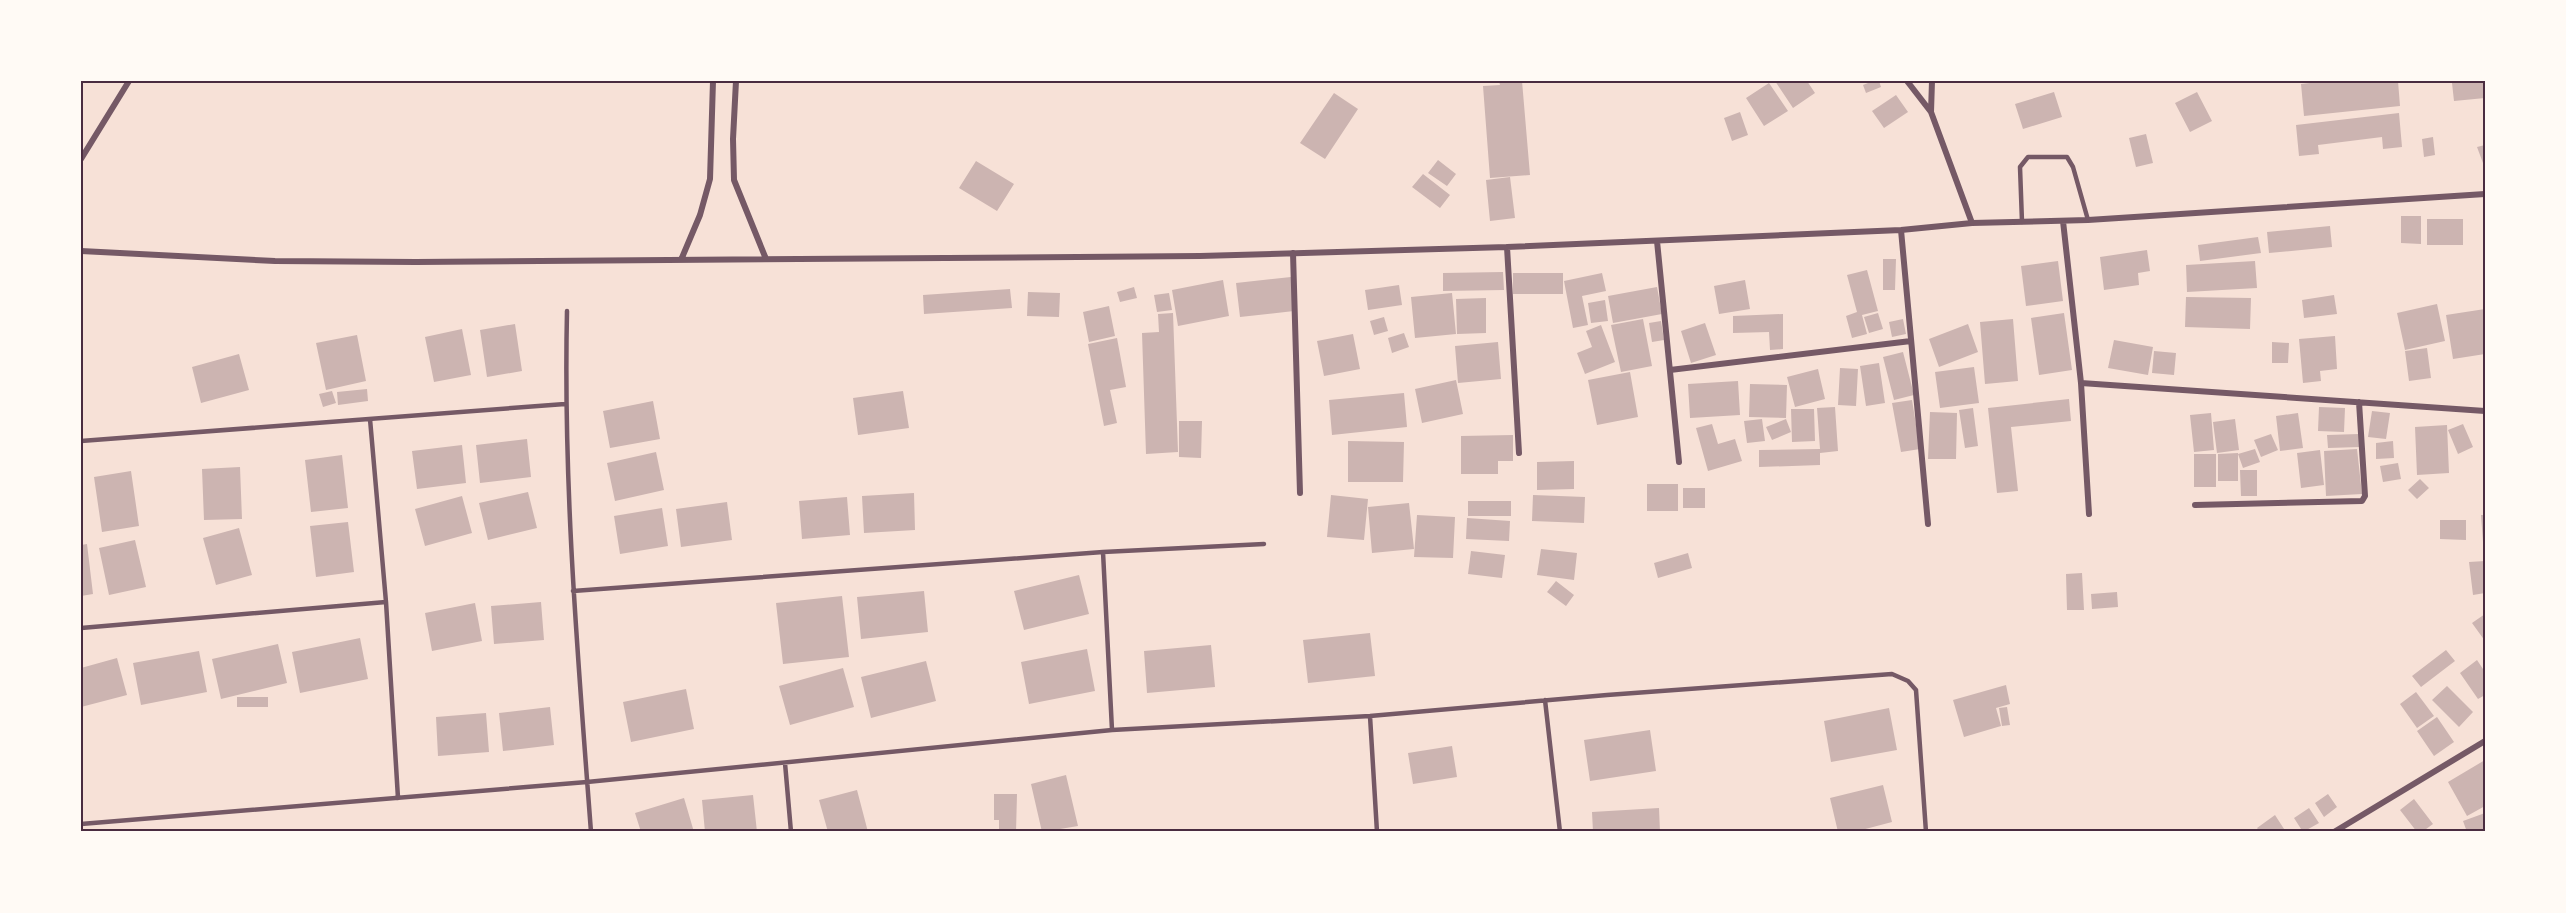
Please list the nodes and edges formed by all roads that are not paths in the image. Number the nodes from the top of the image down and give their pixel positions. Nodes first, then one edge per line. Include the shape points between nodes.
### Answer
1 (129, 81) edge
2 (713, 81) edge
3 (736, 81) edge
4 (1907, 81) edge
5 (1932, 81) edge
6 (1930, 112) junction
7 (81, 159) edge
8 (2485, 194) edge
9 (2088, 220) junction
10 (2062, 221) junction
11 (2022, 222) junction
12 (1972, 223) junction
13 (1901, 230) junction
14 (1657, 241) junction
15 (1507, 248) junction
16 (81, 251) edge
17 (1293, 253) junction
18 (766, 259) junction
19 (681, 260) junction
20 (567, 311) dead end
21 (1911, 341) junction
22 (1670, 370) junction
23 (2081, 383) junction
24 (2359, 402) junction
25 (565, 404) junction
26 (2485, 411) edge
27 (370, 419) junction
28 (81, 441) edge
29 (1519, 453) dead end
30 (1679, 462) dead end
31 (1300, 493) dead end
32 (2195, 505) dead end
33 (2089, 514) dead end
34 (1928, 524) dead end
35 (1264, 544) dead end
36 (1103, 552) junction
37 (573, 591) junction
38 (386, 602) junction
39 (81, 628) edge
40 (1545, 700) junction
41 (1371, 716) junction
42 (1112, 730) junction
43 (2485, 741) edge
44 (785, 763) junction
45 (587, 782) junction
46 (398, 798) junction
47 (81, 824) edge
48 (591, 832) edge
49 (790, 832) edge
50 (1377, 832) edge
51 (1560, 832) edge
52 (1926, 832) edge
53 (2334, 832) edge

1 - 7 street
2 - 19 street via 710,179
3 - 18 street via 734,180
4 - 6 street
5 - 6 street
6 - 12 street
8 - 9 street
9 - 10 street
9 - 11 lane via 2067,157 2028,157 2020,167
10 - 11 street
10 - 23 street
11 - 12 street
12 - 13 street
13 - 14 street
13 - 21 street
14 - 15 street
14 - 22 street
15 - 17 street
15 - 29 street
16 - 19 street via 275,261
17 - 18 street
17 - 31 street
18 - 19 street
20 - 25 lane
21 - 22 street
21 - 34 street
22 - 30 street
23 - 24 street
23 - 33 street
24 - 26 street
24 - 32 street via 2366,496 2362,501
25 - 27 lane
25 - 37 lane
27 - 28 lane
27 - 38 lane
35 - 36 lane
36 - 37 lane
36 - 42 lane
37 - 45 lane
38 - 39 lane
38 - 46 lane
40 - 41 lane
40 - 51 lane
40 - 52 lane via 1892,674 1908,681 1916,690
41 - 42 lane
41 - 50 lane
42 - 44 lane
43 - 53 street
44 - 45 lane
44 - 49 lane
45 - 46 lane
45 - 48 lane
46 - 47 lane

